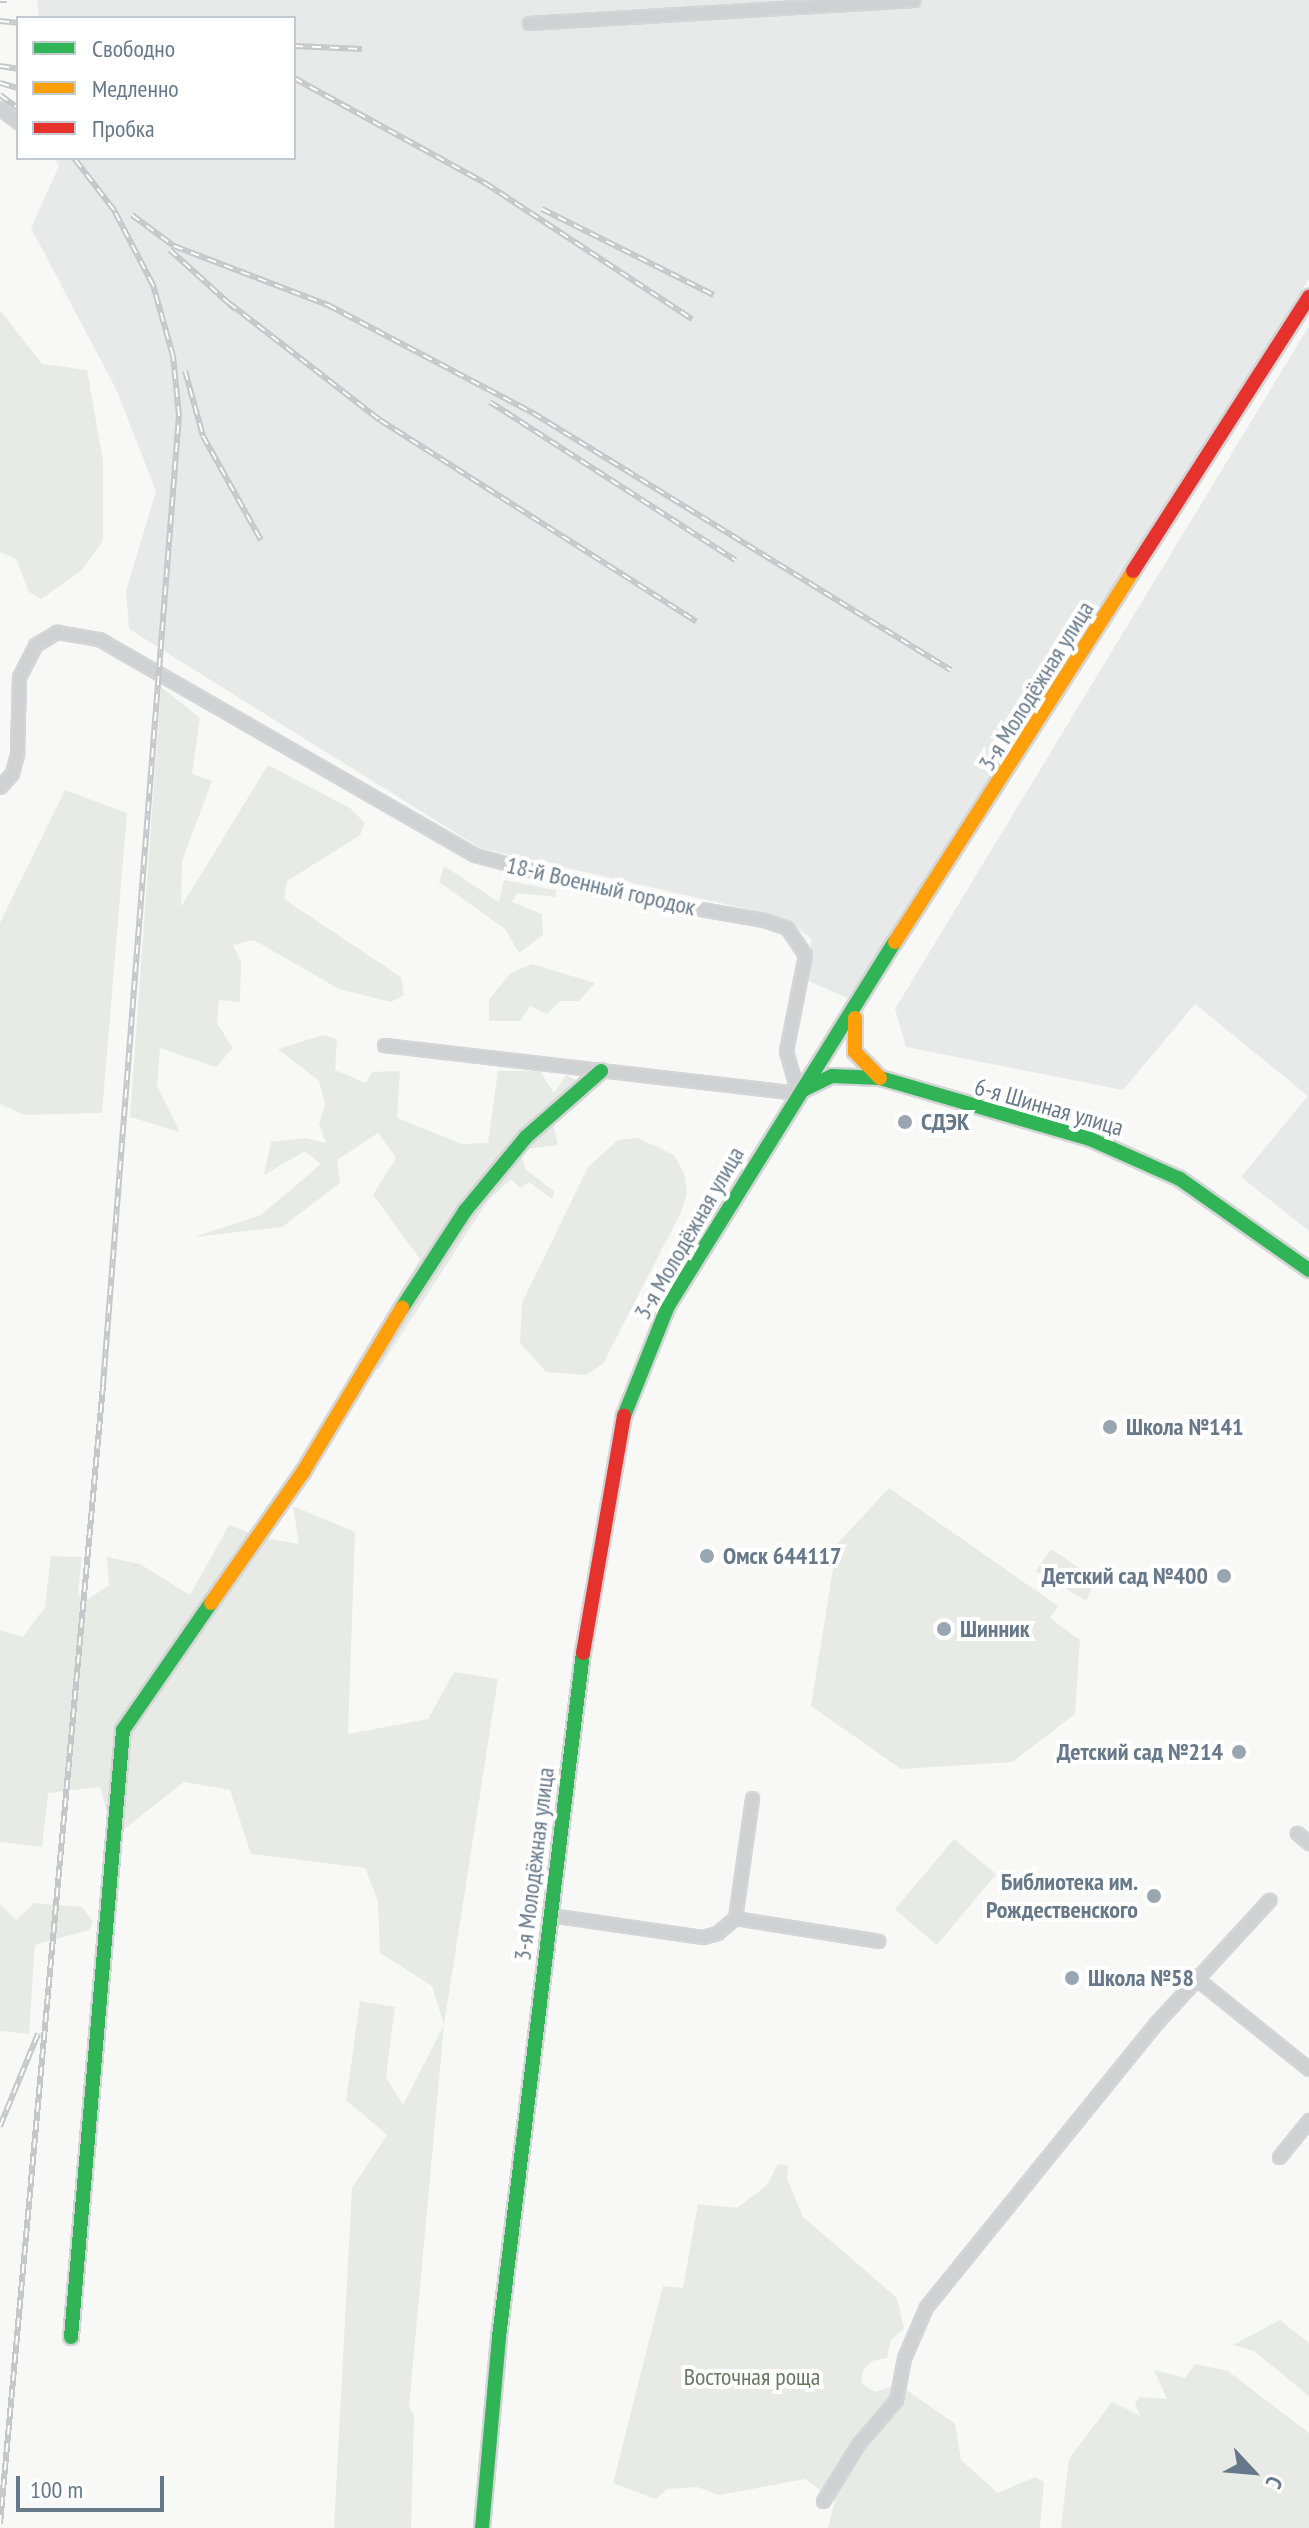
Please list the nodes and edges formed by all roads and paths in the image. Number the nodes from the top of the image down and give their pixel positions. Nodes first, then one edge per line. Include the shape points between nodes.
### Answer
1 (913, 0) edge
2 (529, 23) dead end
3 (0, 108) edge
4 (16, 120) edge
5 (1309, 297) edge
6 (0, 787) edge
7 (858, 1007) junction
8 (384, 1045) dead end
9 (601, 1071) junction
10 (880, 1078) junction
11 (798, 1093) junction
12 (1309, 1270) edge
13 (752, 1798) dead end
14 (1297, 1833) dead end
15 (1309, 1843) edge
16 (1269, 1900) dead end
17 (550, 1915) junction
18 (735, 1918) junction
19 (878, 1941) dead end
20 (1194, 1976) junction
21 (1309, 2069) edge
22 (1309, 2120) edge
23 (1279, 2157) dead end
24 (71, 2337) dead end
25 (823, 2501) dead end
26 (482, 2528) edge

1 - 2 street
3 - 4 street
5 - 7 main road, 3-я Молодёжная улица
6 - 11 street, 18-й Военный городок via 12,773 17,754 19,677 35,645 57,632 99,639 475,855 632,897 787,928 805,955 786,1051
7 - 10 main road via 851,1033 855,1052
7 - 11 main road, 3-я Молодёжная улица
8 - 9 street
9 - 11 street
9 - 24 main road via 526,1137 465,1211 340,1403 303,1472 123,1730
10 - 11 main road, 6-я Шинная улица via 832,1076
10 - 12 main road, 6-я Шинная улица via 1090,1139 1146,1161 1214,1200
11 - 17 main road, 3-я Молодёжная улица via 668,1306 624,1415 589,1604
13 - 18 street
14 - 15 street
16 - 20 street
17 - 18 street via 703,1937
17 - 26 main road, 3-я Молодёжная улица via 499,2337
18 - 19 street
20 - 21 street
20 - 25 street via 926,2307 904,2358 896,2400 859,2443
22 - 23 street

